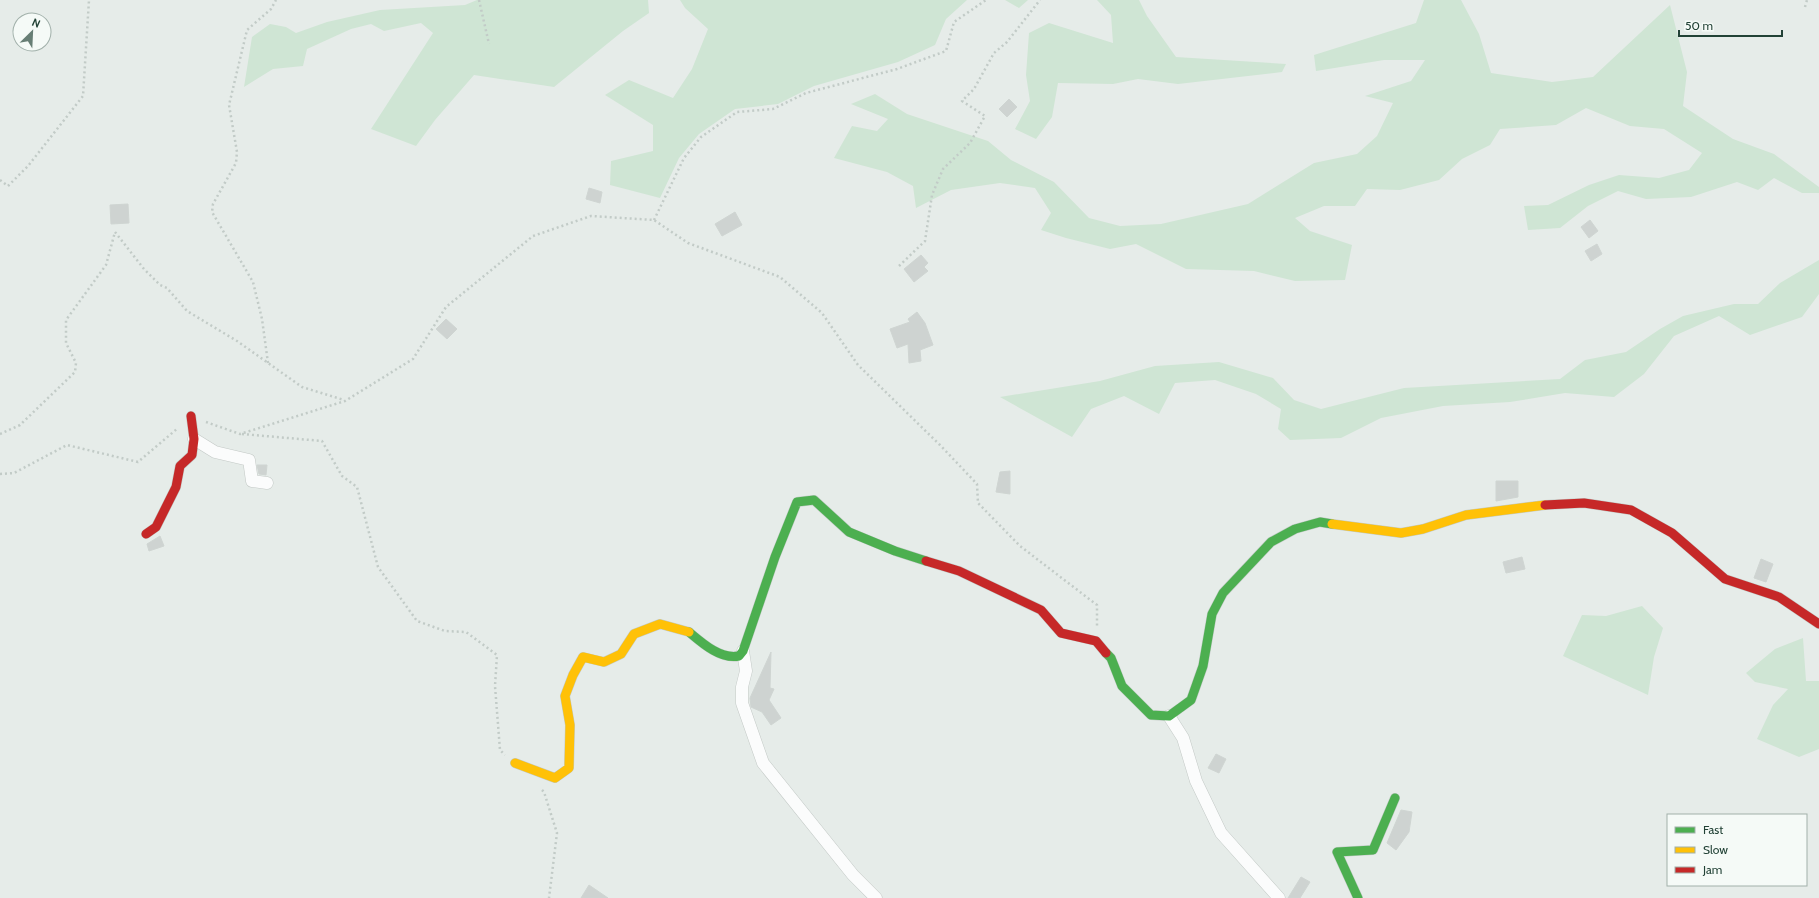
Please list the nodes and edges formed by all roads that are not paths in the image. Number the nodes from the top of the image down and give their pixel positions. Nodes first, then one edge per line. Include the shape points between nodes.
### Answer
1 (191, 416) road end
2 (194, 439) junction
3 (267, 483) dead end
4 (146, 534) dead end
5 (1819, 624) edge
6 (743, 651) junction
7 (1169, 716) junction
8 (515, 763) road end
9 (1395, 798) dead end
10 (876, 898) edge
11 (1279, 898) edge
12 (1358, 898) edge

1 - 2 street
2 - 3 street via 215,452 249,460 252,481
2 - 4 street via 192,455 180,466 176,487 156,527
5 - 7 street via 1779,597 1725,579 1672,532 1631,510 1584,503 1528,506 1466,515 1423,529 1401,533 1320,522 1295,529 1271,542 1223,593 1212,614 1203,666 1192,700
6 - 7 street via 768,584 778,547 797,502 814,500 849,532 895,551 959,571 1041,610 1061,633 1096,641 1111,658 1122,686 1151,715
6 - 8 street via 734,657 710,649 688,631 660,624 634,634 621,654 604,662 583,657 565,696 570,725 569,768 555,778
6 - 10 street via 746,671 742,703 763,763 852,875
7 - 11 street via 1183,738 1196,781 1221,833
9 - 12 street via 1373,850 1338,852

